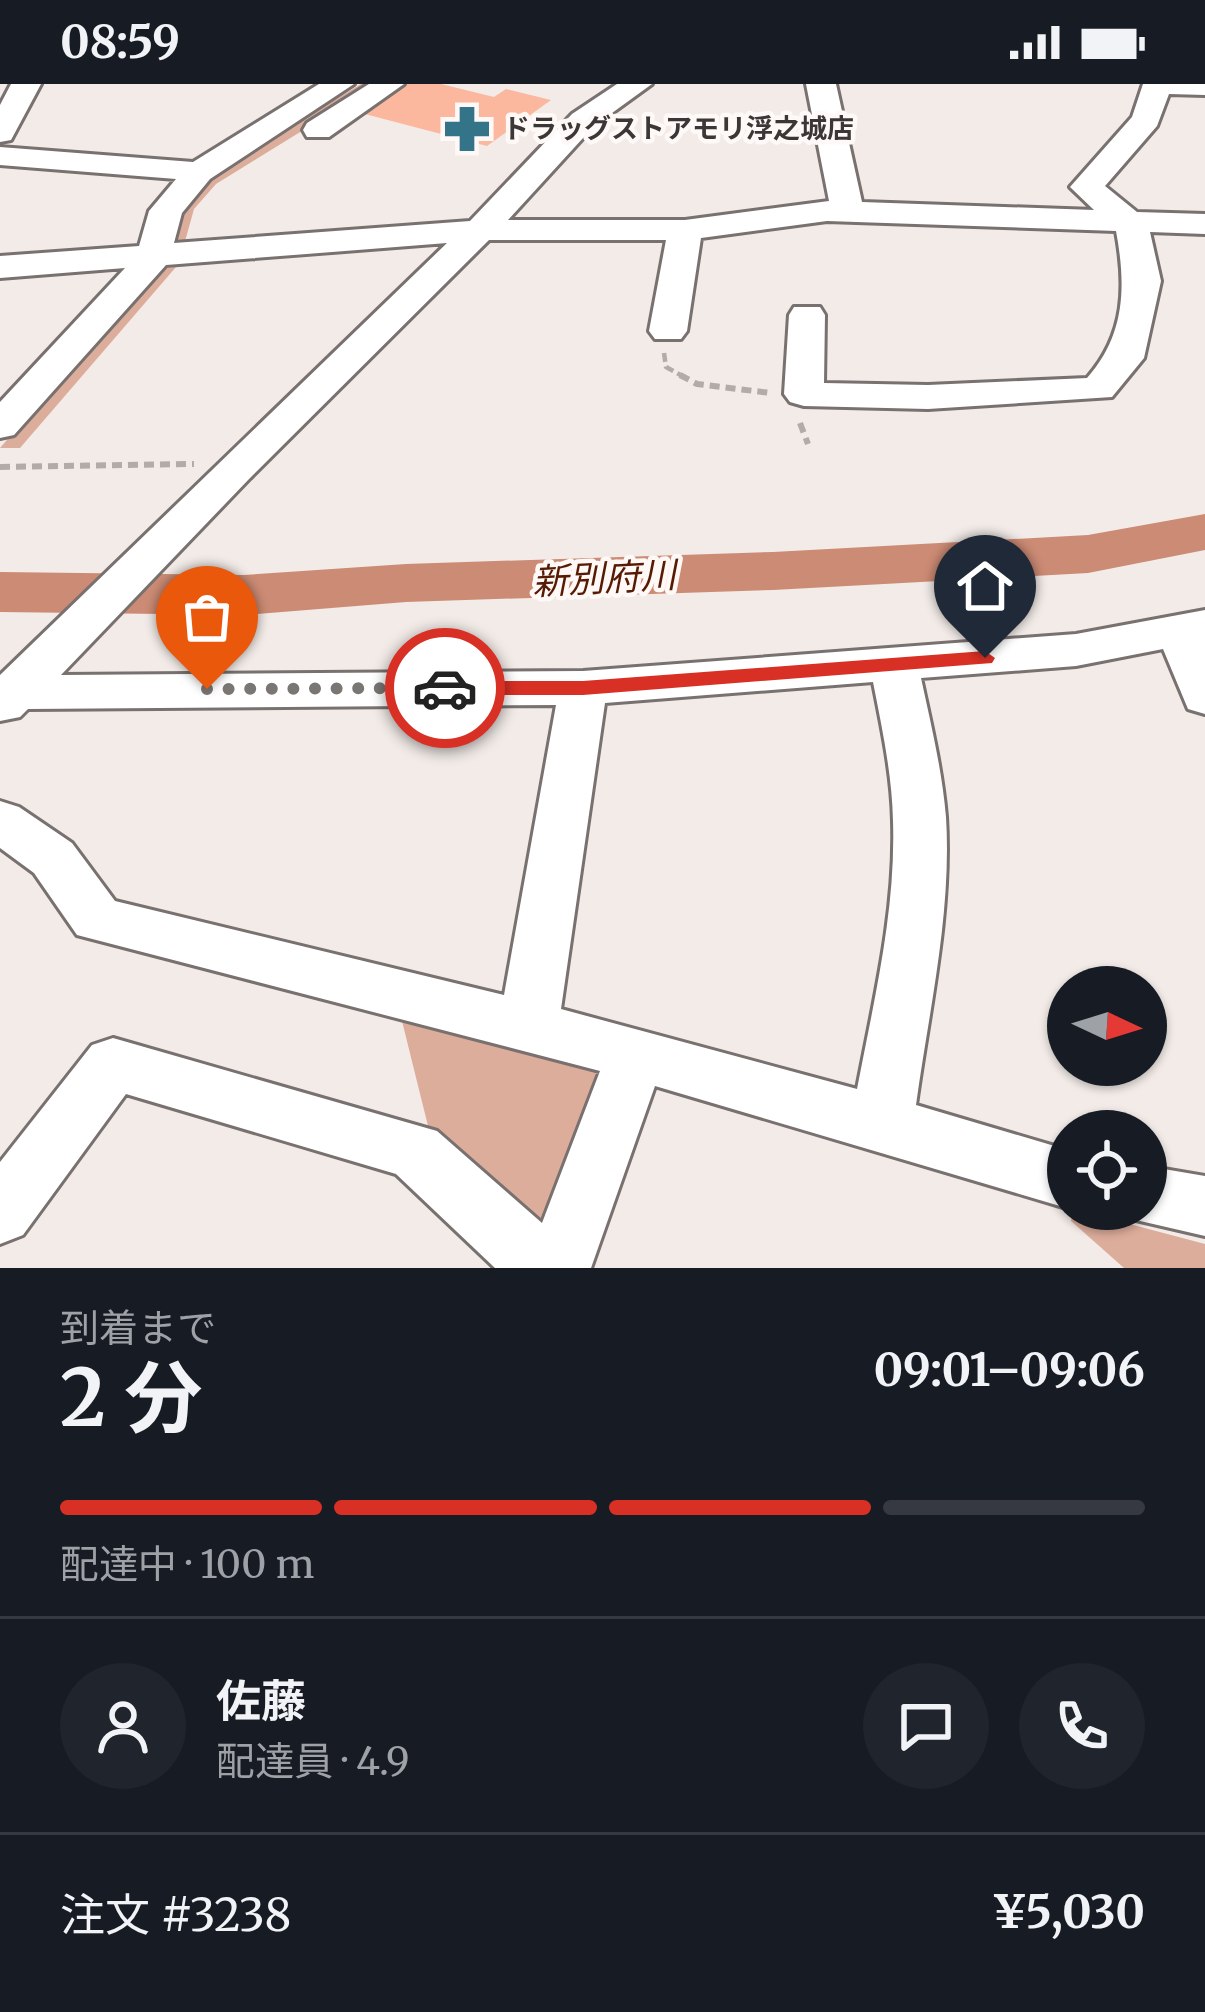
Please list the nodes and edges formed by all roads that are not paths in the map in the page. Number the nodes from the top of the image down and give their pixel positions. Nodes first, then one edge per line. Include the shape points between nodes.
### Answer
1 (26, 84) edge
2 (389, 84) edge
3 (637, 84) edge
4 (821, 84) edge
5 (1159, 84) edge
6 (331, 85) edge
7 (1205, 86) edge
8 (0, 133) edge
9 (0, 156) edge
10 (199, 172) junction
11 (848, 212) junction
12 (1131, 223) junction
13 (1205, 224) edge
14 (480, 230) junction
15 (685, 230) junction
16 (194, 255) junction
17 (153, 258) junction
18 (0, 267) edge
19 (807, 315) dead end
20 (668, 331) road end
21 (0, 426) edge
22 (1192, 628) edge
23 (894, 666) junction
24 (583, 688) junction
25 (14, 691) edge
26 (1205, 697) edge
27 (0, 821) edge
28 (529, 1023) junction
29 (636, 1056) junction
30 (882, 1122) junction
31 (1047, 1173) edge
32 (1167, 1200) edge
33 (1205, 1206) edge
34 (0, 1213) edge
35 (542, 1268) edge
36 (558, 1268) edge

1 - 8 street
2 - 16 street via 222,191
3 - 14 street via 584,120
4 - 11 street
5 - 7 street
5 - 12 street via 1138,131 1086,187
6 - 10 street
9 - 10 street
10 - 17 street via 166,212
11 - 12 street
11 - 15 street
12 - 13 street
12 - 19 street via 1143,281 1124,358 1098,389 928,398 804,394
14 - 15 street
14 - 16 street
14 - 25 street
15 - 20 street
16 - 17 street
17 - 18 street
17 - 21 street
22 - 23 street via 1076,650
22 - 26 street
23 - 24 street
23 - 30 street via 920,835
24 - 25 street
24 - 28 street
27 - 28 street via 53,858 97,919
28 - 29 street
29 - 30 street
29 - 36 street
30 - 31 street
32 - 33 street
34 - 35 street via 113,1064 415,1151

